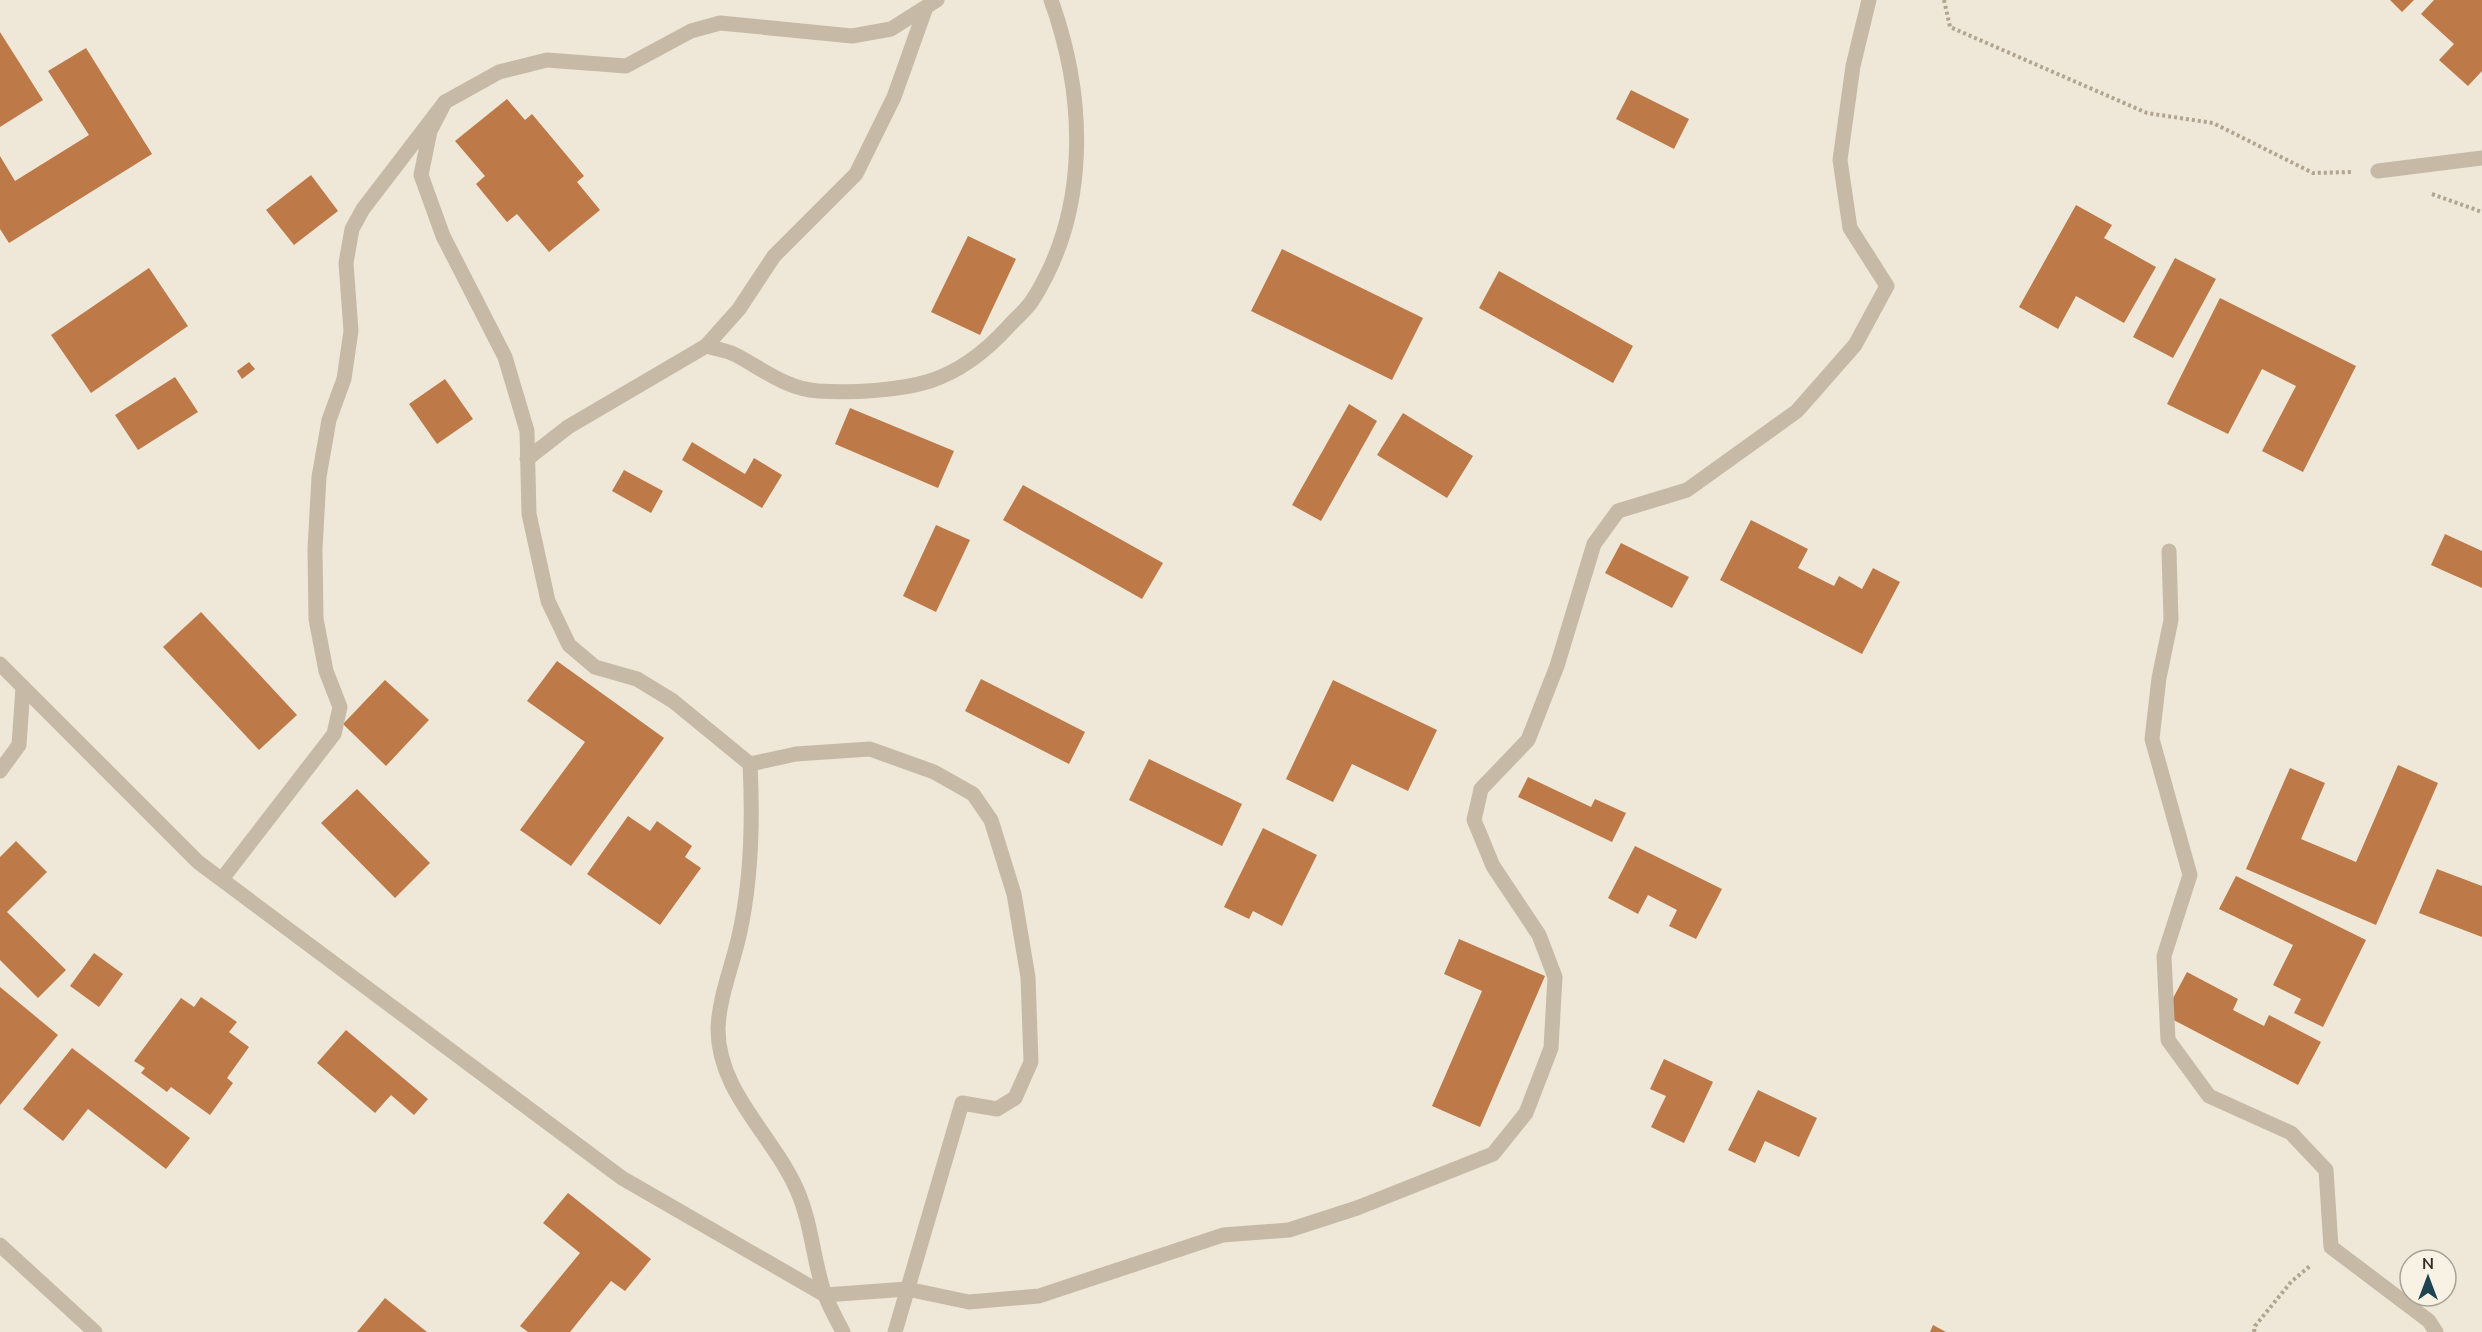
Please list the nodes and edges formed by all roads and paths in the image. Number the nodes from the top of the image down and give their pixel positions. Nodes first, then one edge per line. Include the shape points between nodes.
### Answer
1 (938, 0) edge
2 (1051, 0) edge
3 (1869, 0) edge
4 (1944, 0) edge
5 (925, 10) junction
6 (445, 102) junction
7 (2482, 158) edge
8 (2378, 171) joint
9 (2429, 193) dead end
10 (2482, 212) edge
11 (706, 346) junction
12 (527, 459) junction
13 (2169, 551) dead end
14 (0, 664) edge
15 (23, 687) junction
16 (750, 764) junction
17 (0, 771) edge
18 (222, 879) junction
19 (0, 1245) edge
20 (2331, 1247) junction
21 (907, 1289) junction
22 (825, 1294) junction
23 (95, 1332) edge
24 (843, 1332) edge
25 (895, 1332) edge
26 (2254, 1332) edge
27 (2436, 1332) edge

1 - 5 street
2 - 11 street via 1061,28 1073,92 1078,162 1064,238 1032,301 985,352 931,381 870,391 815,391 767,375 735,354
3 - 21 street via 1853,66 1840,160 1850,228 1887,286 1855,345 1797,411 1687,490 1618,511 1594,544 1557,666 1528,740 1482,789 1474,820 1493,866 1539,935 1555,977 1551,1048 1526,1113 1493,1154 1357,1208 1289,1230 1223,1235 1039,1296 969,1302
4 - 8 path via 1950,27 2147,113 2212,123 2313,173
5 - 6 street via 891,28 852,36 720,23 691,31 626,66 547,60 499,72
5 - 11 street via 894,97 856,174 774,256 739,309
6 - 12 street via 430,131 421,176 443,236 505,357 527,431
6 - 18 street via 363,209 352,230 346,262 351,331 344,379 329,420 319,477 315,549 316,619 326,671 340,707 334,734
7 - 8 street
9 - 10 path
11 - 12 street via 568,427
12 - 16 street via 529,514 537,558 548,602 569,645 595,667 637,679 673,701
13 - 20 street via 2171,620 2152,740 2190,875 2164,956 2168,1040 2209,1096 2291,1133 2326,1170
14 - 15 street
15 - 17 street via 19,744
15 - 18 street via 198,861
16 - 21 street via 796,754 870,749 934,772 973,794 991,820 1014,894 1028,977 1031,1062 1015,1098 997,1110 962,1102
16 - 22 street via 749,882 718,1030 735,1094 767,1137 797,1190 812,1233
18 - 22 street via 622,1178
19 - 23 street
20 - 26 path via 2291,1282
20 - 27 street via 2429,1321
21 - 22 street
21 - 25 street
22 - 24 street

